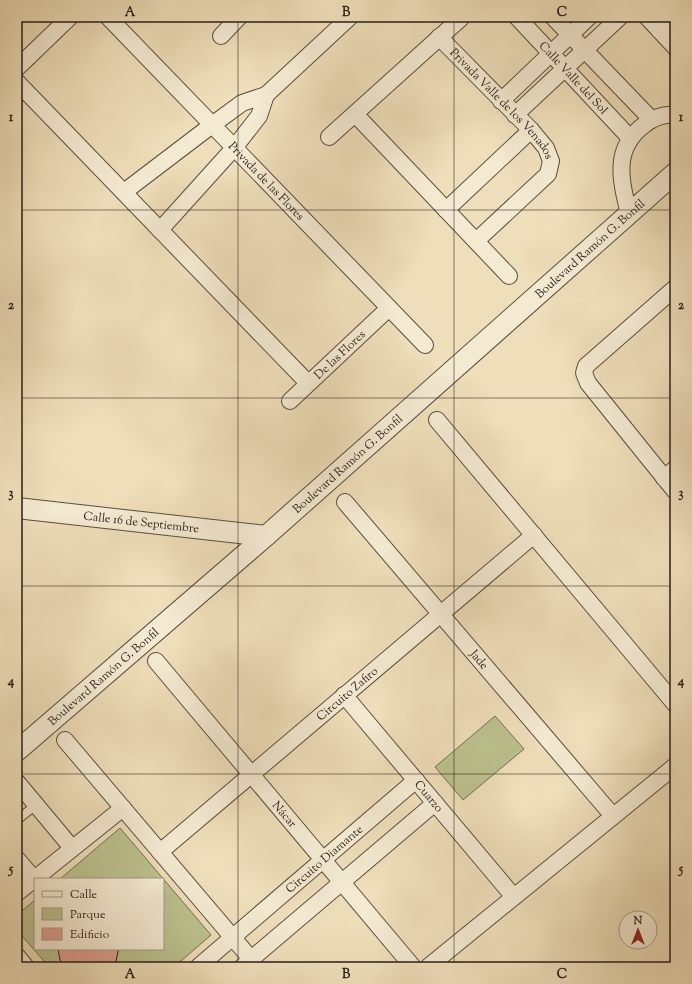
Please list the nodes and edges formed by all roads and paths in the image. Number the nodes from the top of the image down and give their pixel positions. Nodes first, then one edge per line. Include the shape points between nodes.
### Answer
1 (70, 17) edge
2 (108, 17) edge
3 (239, 17) edge
4 (350, 17) edge
5 (517, 17) edge
6 (553, 17) edge
7 (590, 17) edge
8 (620, 17) edge
9 (647, 17) edge
10 (672, 17) edge
11 (461, 18) edge
12 (659, 30) junction
13 (570, 35) junction
14 (221, 36) dead end
15 (439, 37) junction
16 (675, 47) edge
17 (585, 50) junction
18 (551, 54) junction
19 (17, 68) edge
20 (565, 69) junction
21 (17, 82) edge
22 (266, 95) junction
23 (502, 101) junction
24 (355, 114) junction
25 (515, 115) junction
26 (675, 115) edge
27 (651, 120) junction
28 (212, 124) junction
29 (531, 130) junction
30 (329, 137) dead end
31 (630, 138) junction
32 (234, 148) junction
33 (675, 173) edge
34 (124, 192) junction
35 (446, 210) junction
36 (629, 214) junction
37 (160, 230) junction
38 (476, 241) junction
39 (509, 276) dead end
40 (675, 288) edge
41 (389, 308) junction
42 (425, 345) dead end
43 (308, 383) junction
44 (290, 401) dead end
45 (437, 420) dead end
46 (670, 473) edge
47 (675, 491) edge
48 (345, 502) dead end
49 (17, 508) edge
50 (534, 535) junction
51 (266, 536) junction
52 (440, 614) junction
53 (156, 661) dead end
54 (344, 695) junction
55 (675, 704) edge
56 (65, 740) dead end
57 (17, 750) edge
58 (675, 766) edge
59 (251, 774) junction
60 (416, 780) junction
61 (17, 782) edge
62 (435, 803) junction
63 (36, 805) junction
64 (123, 808) junction
65 (613, 816) junction
66 (17, 820) edge
67 (72, 848) junction
68 (160, 852) junction
69 (17, 859) edge
70 (323, 860) junction
71 (35, 878) edge
72 (34, 879) joint
73 (342, 882) junction
74 (17, 893) edge
75 (514, 897) junction
76 (233, 937) junction
77 (247, 963) edge
78 (198, 967) edge
79 (413, 967) edge
80 (428, 967) edge

1 - 19 street
2 - 28 street, Privada de las Flores
3 - 14 street
4 - 22 street
5 - 18 street, Calle Valle del Sol
6 - 13 street
7 - 13 street
8 - 17 street
9 - 12 street
10 - 12 street
11 - 15 street, Privada Valle de los Venados
12 - 16 street
13 - 17 street
13 - 18 street
15 - 23 street, Privada Valle de los Venados
15 - 24 street, Privada Valle de los Venados
17 - 20 street
17 - 27 street
18 - 20 street, Calle Valle del Sol
18 - 23 street
20 - 25 street
20 - 31 street, Calle Valle del Sol
21 - 34 street
22 - 28 street via 242,103
22 - 32 street via 259,116
23 - 25 street, Privada Valle de los Venados
24 - 30 street, Privada Valle de los Venados
24 - 35 street
25 - 29 street, Privada Valle de los Venados
26 - 27 street via 668,114
27 - 31 street
28 - 32 street, Privada de las Flores
28 - 34 street
29 - 35 street
29 - 38 street, Privada Valle de los Venados via 546,148 551,161 548,174
31 - 36 street via 621,166
32 - 37 street
32 - 41 street, Privada de las Flores
33 - 36 street, Boulevard Ramón G. Bonfil
34 - 37 street
35 - 38 street
36 - 51 street, Boulevard Ramón G. Bonfil
37 - 43 street
38 - 39 street
40 - 46 street via 586,366 584,373 588,383
41 - 42 street, Privada de las Flores
41 - 43 street, De las Flores
43 - 44 street, De las Flores
45 - 50 street
46 - 47 street
48 - 52 street, Jade
49 - 51 street, Calle 16 de Septiembre
50 - 52 street, Circuito Zafiro
50 - 55 street
51 - 57 street, Boulevard Ramón G. Bonfil
52 - 54 street, Circuito Zafiro
52 - 65 street, Jade
53 - 59 street, Nácar
54 - 59 street, Circuito Zafiro
54 - 60 street, Cuarzo
56 - 64 street
58 - 65 street
59 - 68 street, Circuito Zafiro
59 - 70 street, Nácar
60 - 62 street, Cuarzo
60 - 70 street, Circuito Diamante
61 - 63 street
62 - 73 street
62 - 75 street, Cuarzo
63 - 66 lane
63 - 67 street
64 - 67 street
64 - 68 street
65 - 75 street
67 - 71 street
68 - 76 street
69 - 72 street
70 - 73 street, Nácar
70 - 76 street, Circuito Diamante
72 - 74 street
73 - 77 street
73 - 79 street, Nácar
75 - 80 street
76 - 77 street
76 - 78 street, Circuito Diamante

